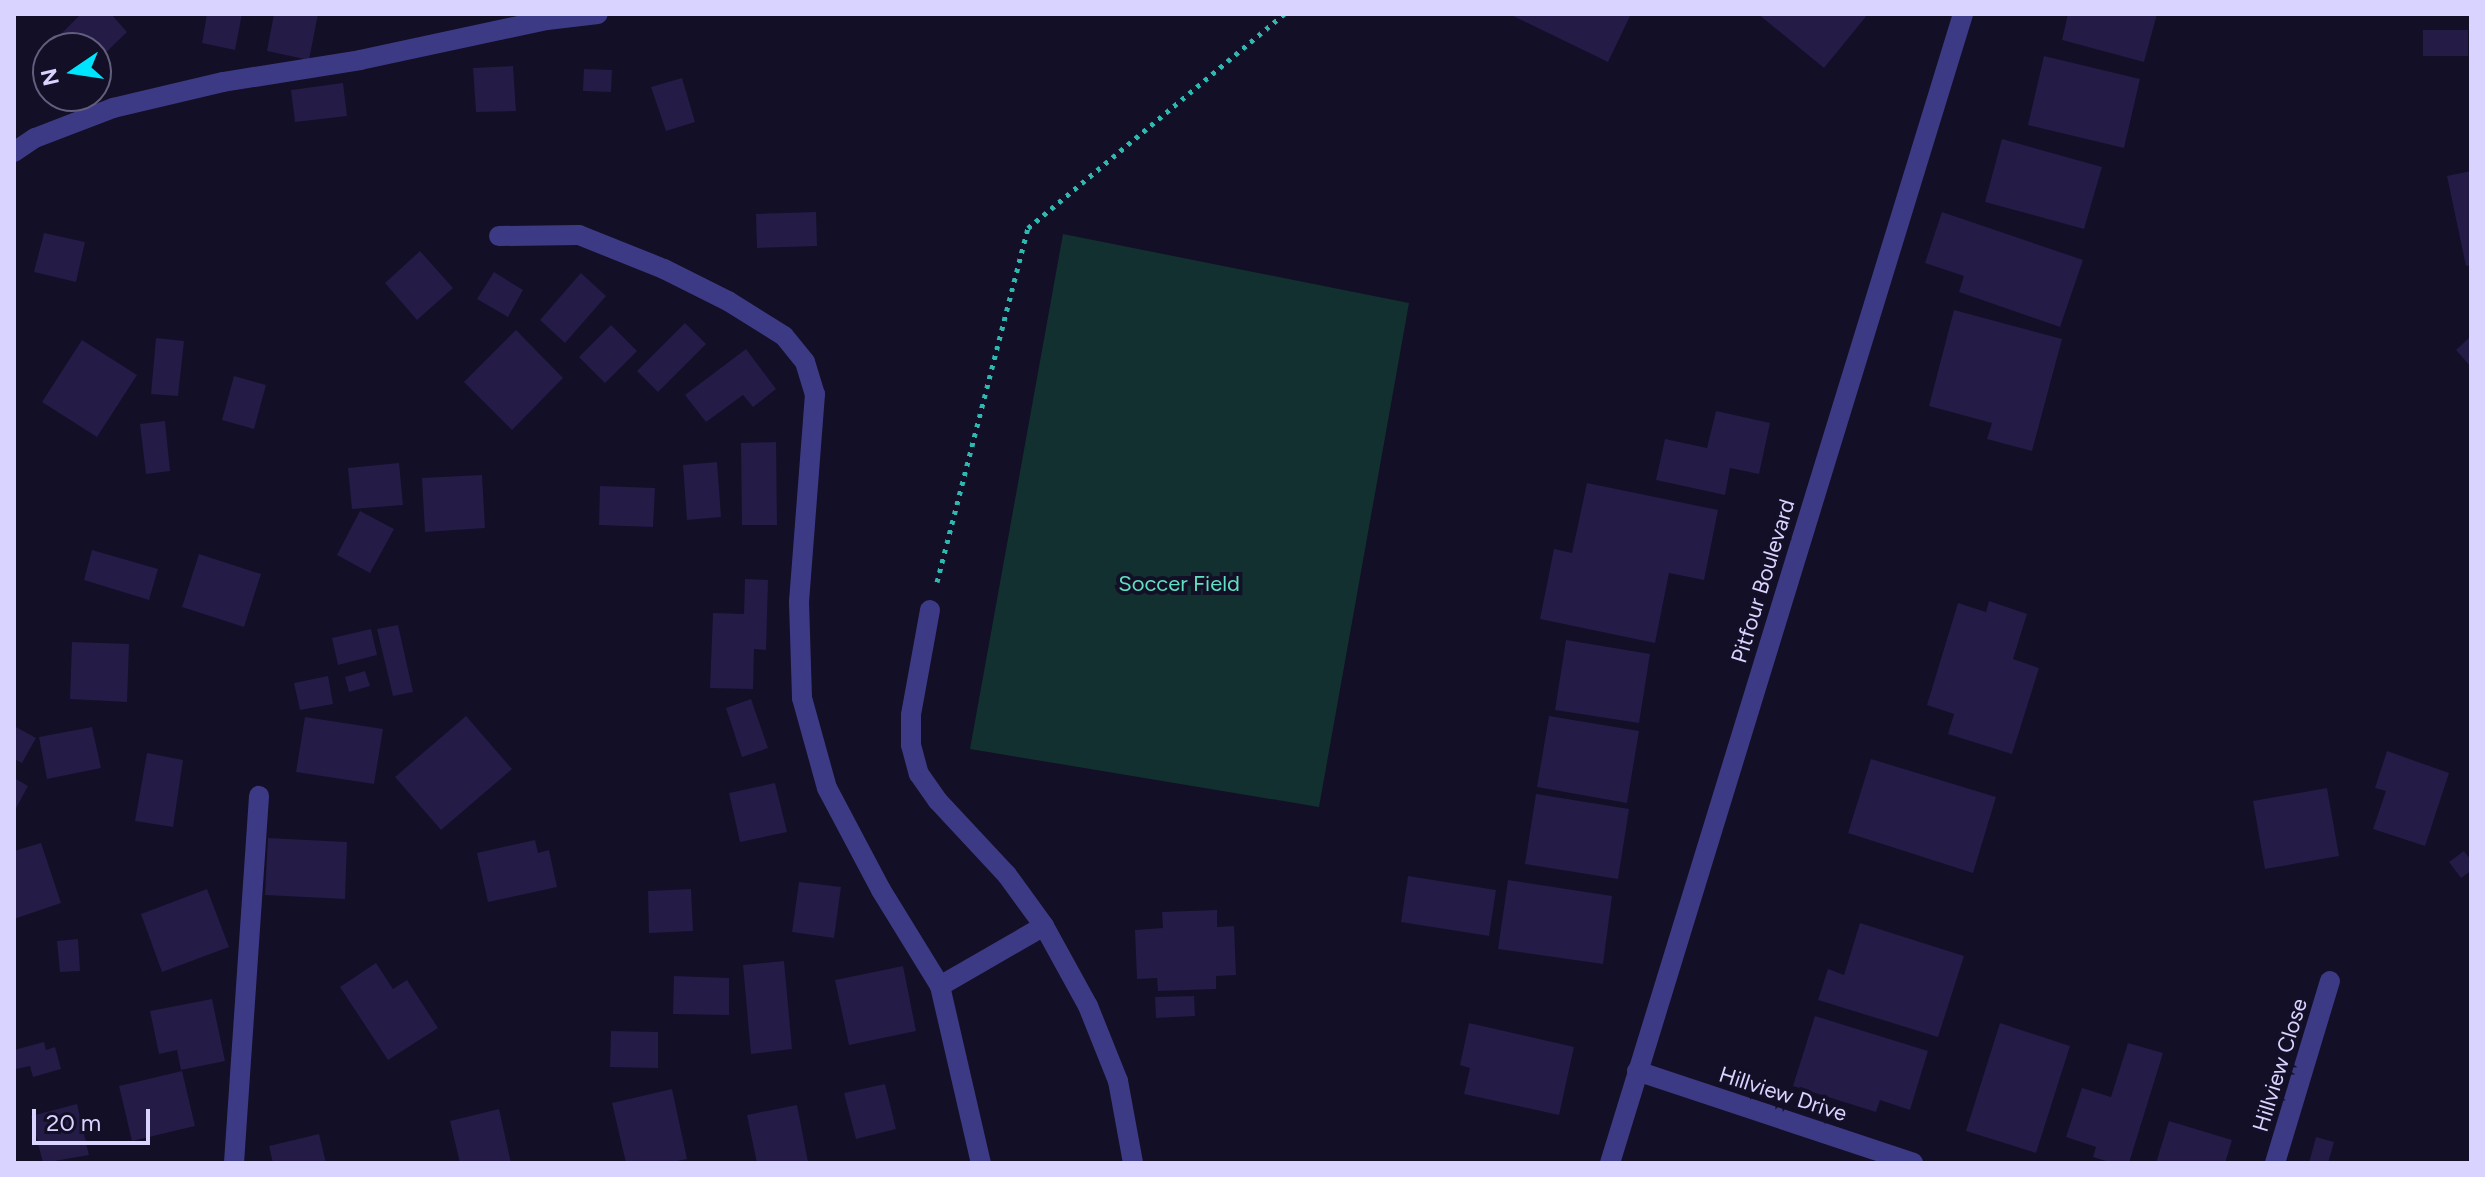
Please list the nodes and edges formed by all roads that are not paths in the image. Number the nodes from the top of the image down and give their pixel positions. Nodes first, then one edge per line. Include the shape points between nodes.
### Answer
1 (598, 14) edge
2 (1963, 14) edge
3 (14, 152) edge
4 (499, 236) dead end
5 (930, 610) road end
6 (259, 796) dead end
7 (1044, 926) junction
8 (2330, 981) dead end
9 (940, 986) junction
10 (1637, 1071) junction
11 (234, 1163) edge
12 (981, 1163) edge
13 (1133, 1163) edge
14 (1610, 1163) edge
15 (1913, 1163) edge
16 (2275, 1163) edge

1 - 3 street via 223,82 113,108 35,138
2 - 10 street, Pitfour Boulevard
4 - 9 street via 579,235 664,269 784,336 805,362 815,394 799,602 802,698 827,788
5 - 7 street via 911,715 911,745 919,774
6 - 11 street
7 - 9 street
7 - 13 street via 1088,1006 1118,1081
8 - 16 street, Hillview Close
9 - 12 street
10 - 14 street, Pitfour Boulevard
10 - 15 street, Hillview Drive

